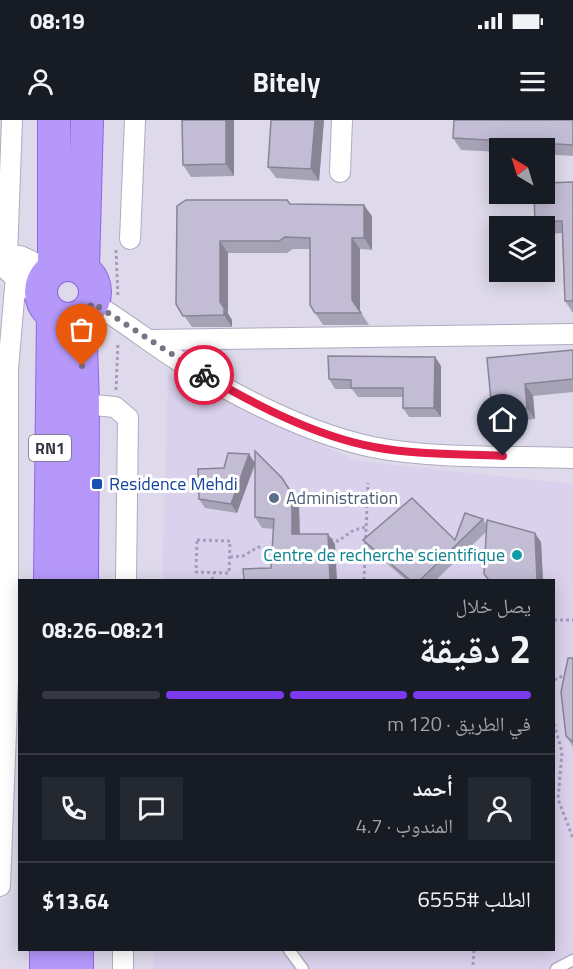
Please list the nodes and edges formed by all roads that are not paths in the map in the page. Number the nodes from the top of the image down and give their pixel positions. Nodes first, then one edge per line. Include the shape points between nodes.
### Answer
1 (12, 120) edge
2 (54, 120) edge
3 (87, 120) edge
4 (135, 120) edge
5 (342, 120) edge
6 (340, 172) dead end
7 (123, 241) road end
8 (6, 262) edge
9 (72, 295) junction
10 (573, 333) edge
11 (149, 340) junction
12 (4, 369) edge
13 (83, 404) junction
14 (573, 458) edge
15 (50, 579) edge
16 (82, 579) edge
17 (126, 579) edge
18 (4, 624) edge
19 (14, 682) edge
20 (1, 832) edge
21 (0, 886) edge
22 (46, 951) edge
23 (77, 951) edge
24 (123, 951) edge
25 (290, 951) edge
26 (573, 960) edge
27 (46, 969) edge
28 (77, 969) edge
29 (123, 969) edge
30 (303, 969) edge
31 (556, 969) edge

1 - 8 street
2 - 9 main road, RN1
3 - 9 main road, RN1
4 - 7 street
5 - 6 street
8 - 9 street via 20,258
8 - 12 street
9 - 11 street
9 - 13 main road, RN1
9 - 15 main road, RN1
10 - 11 street
11 - 14 street via 237,394 345,440 412,452
12 - 18 street
13 - 16 main road, RN1
13 - 17 street via 115,407 128,418
18 - 19 street
19 - 20 street
20 - 21 street
22 - 27 main road
23 - 28 main road
24 - 29 street
25 - 30 lane
26 - 31 lane

